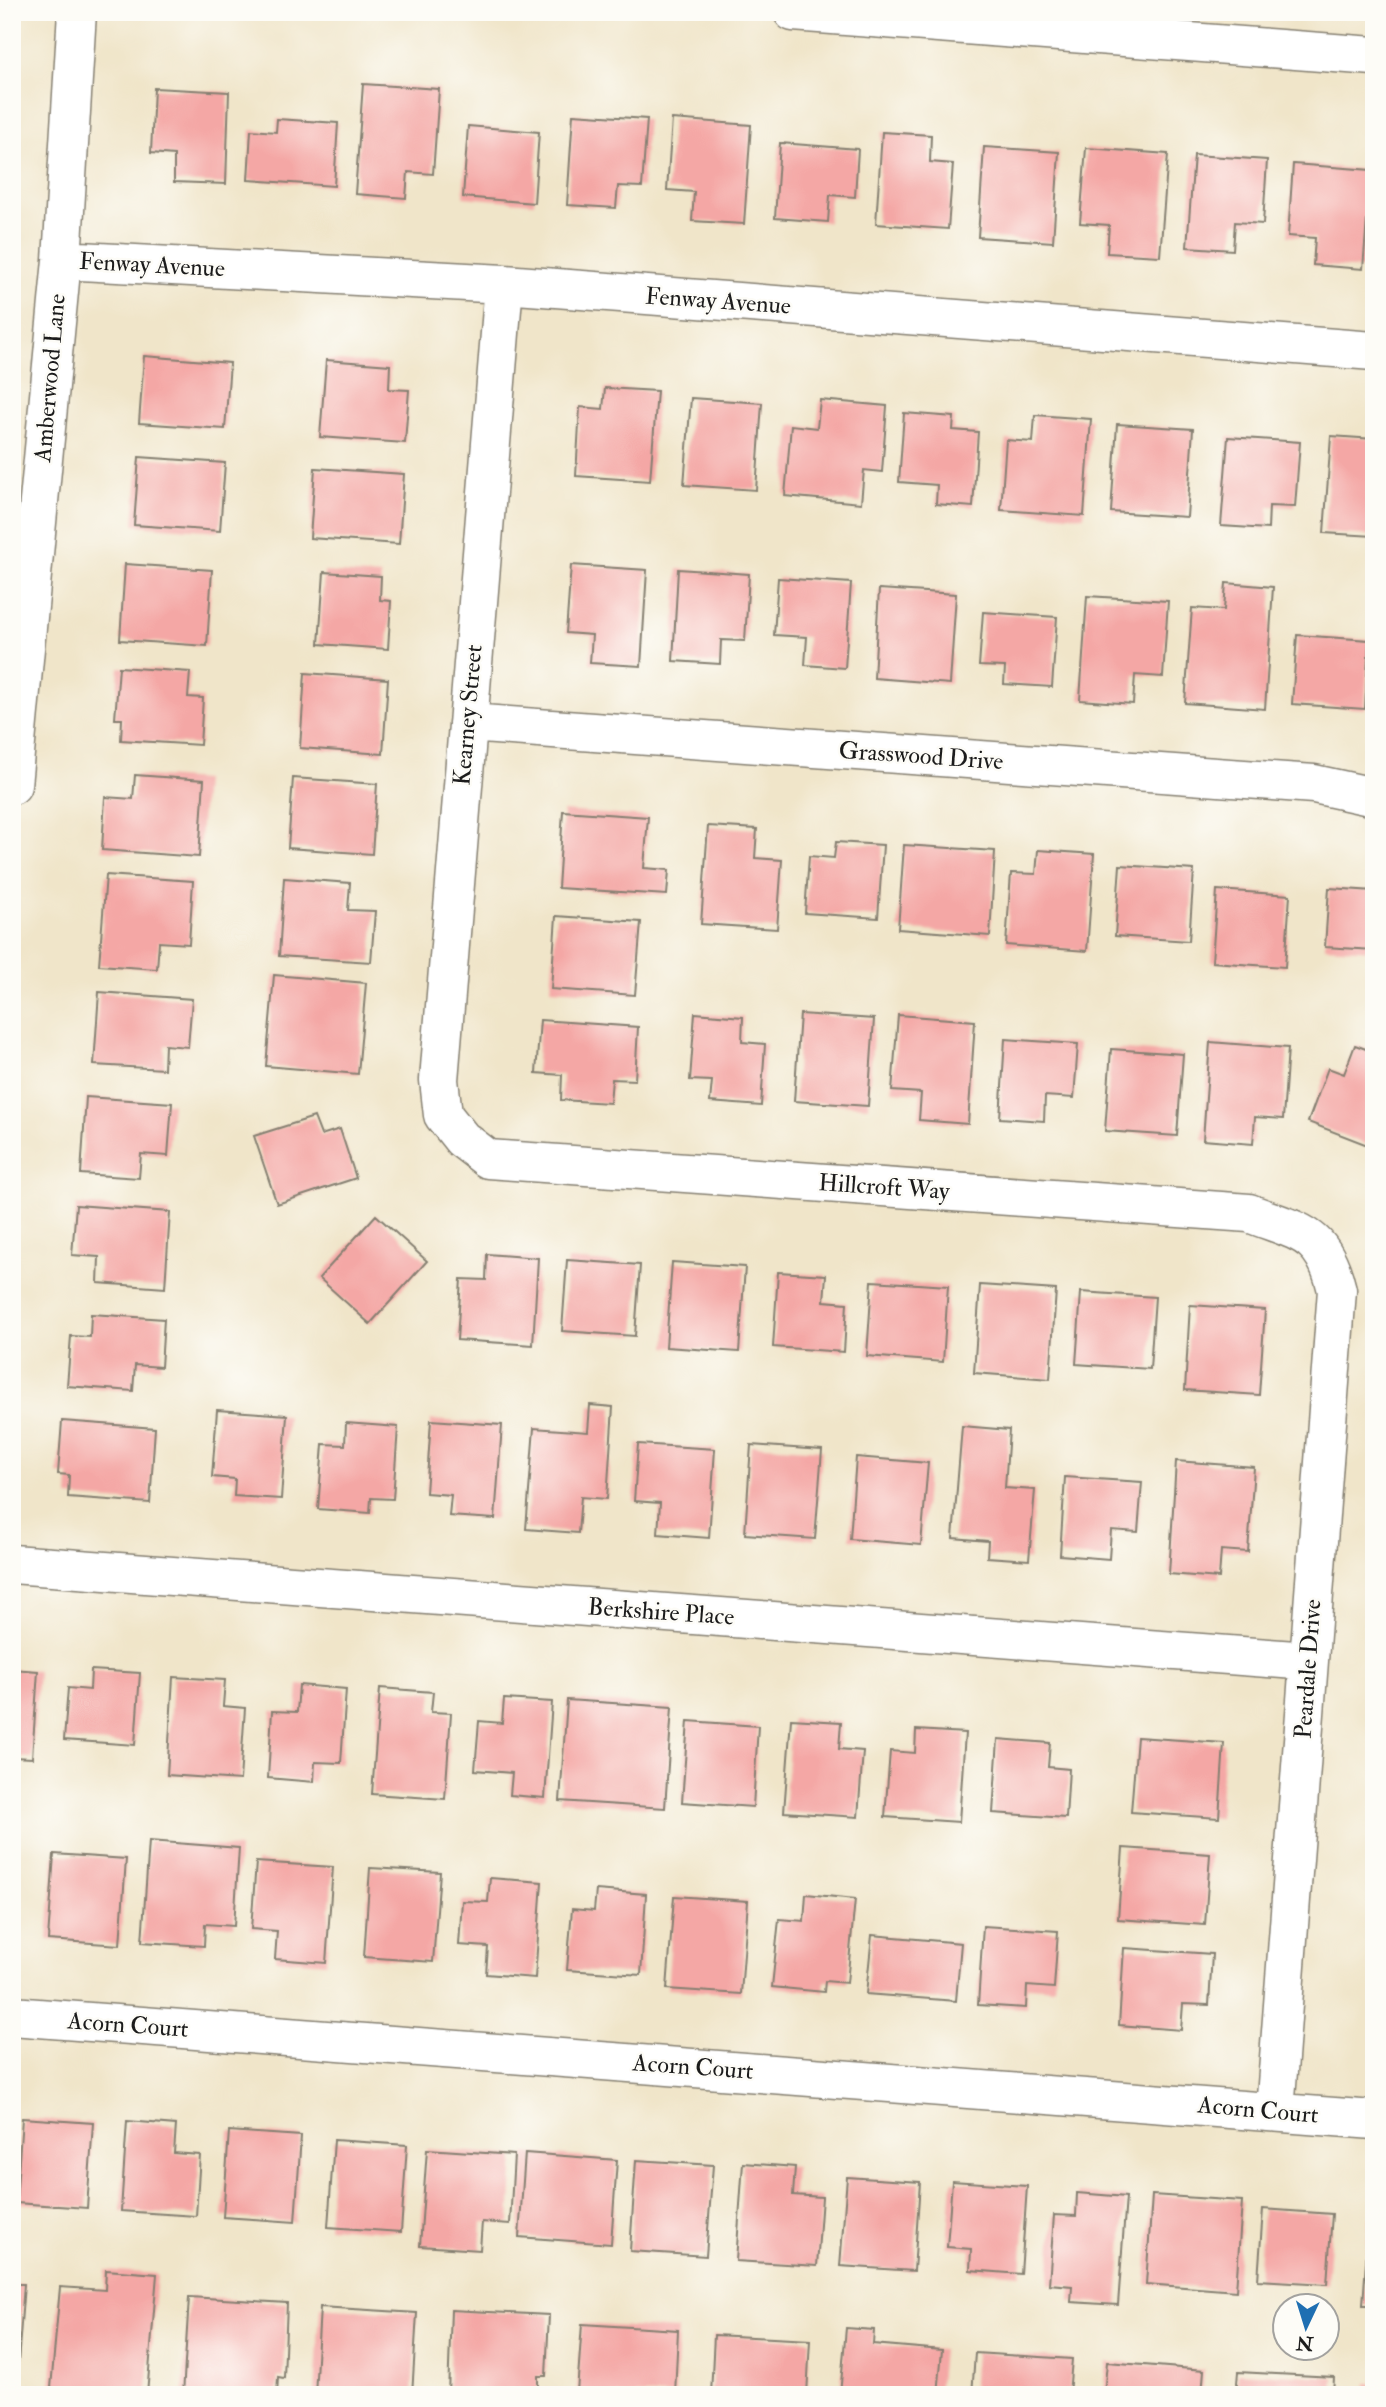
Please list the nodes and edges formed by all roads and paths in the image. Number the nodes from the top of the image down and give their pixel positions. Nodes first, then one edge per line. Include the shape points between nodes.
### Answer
1 (77, 12) edge
2 (793, 12) edge
3 (954, 17) edge
4 (1374, 56) edge
5 (62, 260) junction
6 (503, 284) junction
7 (1374, 351) edge
8 (468, 723) junction
9 (14, 733) edge
10 (12, 785) edge
11 (1374, 797) edge
12 (462, 1139) joint
13 (1309, 1237) joint
14 (12, 1564) edge
15 (1309, 1661) junction
16 (12, 2016) edge
17 (1275, 2110) junction
18 (1374, 2120) edge

1 - 5 street, Amberwood Lane
2 - 3 street
3 - 4 street
5 - 6 street, Fenway Avenue
5 - 9 street, Amberwood Lane
6 - 7 street, Fenway Avenue
6 - 8 street, Kearney Street
8 - 11 street, Grasswood Drive via 1314,784
8 - 12 street, Kearney Street via 439,1080 443,1115
9 - 10 street, Amberwood Lane
12 - 13 street, Hillcroft Way via 488,1159 1249,1213
13 - 15 street, Peardale Drive via 1330,1260 1337,1290
14 - 15 street, Berkshire Place
15 - 17 street, Peardale Drive
16 - 17 street, Acorn Court
17 - 18 street, Acorn Court

